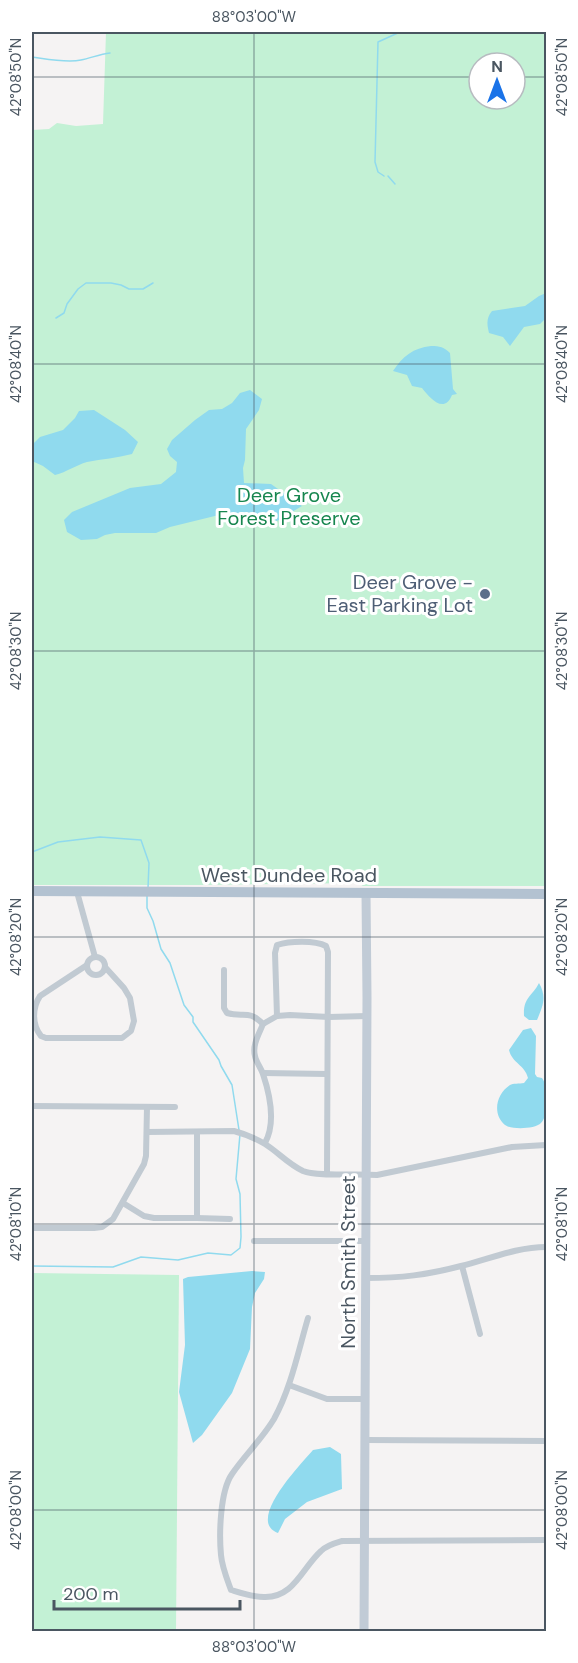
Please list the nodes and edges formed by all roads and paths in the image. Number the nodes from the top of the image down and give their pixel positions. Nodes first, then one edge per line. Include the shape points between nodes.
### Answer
1 (32, 891) edge
2 (77, 892) junction
3 (366, 893) junction
4 (546, 894) edge
5 (95, 957) junction
6 (87, 965) junction
7 (105, 967) junction
8 (224, 970) dead end
9 (277, 1016) junction
10 (367, 1016) junction
11 (328, 1017) junction
12 (263, 1024) junction
13 (262, 1073) junction
14 (327, 1074) junction
15 (32, 1106) edge
16 (147, 1107) junction
17 (175, 1107) dead end
18 (147, 1132) junction
19 (197, 1132) junction
20 (264, 1143) junction
21 (546, 1145) edge
22 (327, 1174) junction
23 (366, 1174) junction
24 (123, 1203) junction
25 (197, 1218) junction
26 (230, 1219) dead end
27 (32, 1228) edge
28 (254, 1241) dead end
29 (366, 1241) junction
30 (546, 1247) edge
31 (462, 1266) junction
32 (366, 1278) junction
33 (308, 1318) dead end
34 (480, 1334) dead end
35 (289, 1385) junction
36 (365, 1399) junction
37 (365, 1440) junction
38 (546, 1441) edge
39 (365, 1540) junction
40 (546, 1540) edge
41 (364, 1632) edge

1 - 2 main road, West Dundee Road
2 - 3 main road, West Dundee Road
2 - 5 street
3 - 4 main road, West Dundee Road
3 - 10 street, North Smith Street
5 - 6 street
5 - 7 street via 103,959
6 - 7 street via 97,975
6 - 7 street via 36,1002 34,1024 41,1036 122,1038 131,1031 135,1021 130,998
8 - 12 street via 227,1013 247,1014
9 - 11 street
9 - 11 street via 277,945 320,942 328,952
9 - 12 street
10 - 11 street
10 - 23 street, North Smith Street
11 - 14 street
12 - 13 street via 254,1055
13 - 14 street
13 - 20 street via 271,1120 270,1135
14 - 22 street
15 - 16 street
16 - 17 street
16 - 18 street
18 - 19 street
18 - 24 street via 146,1160
19 - 20 street via 234,1131
19 - 25 street
20 - 22 street via 305,1172
21 - 23 street via 512,1147
22 - 23 street
23 - 29 street, North Smith Street
24 - 25 street via 144,1216
24 - 27 street via 113,1219 102,1227
25 - 26 street
28 - 29 street
29 - 32 street, North Smith Street
30 - 31 street
31 - 32 street via 404,1278
31 - 34 street
32 - 36 street, North Smith Street
33 - 35 street
35 - 36 street via 327,1399
35 - 39 street via 273,1419 232,1474 223,1494 221,1554 231,1590 266,1597 282,1593 293,1586 320,1551 342,1541
36 - 37 street, North Smith Street
37 - 38 street
37 - 39 street, North Smith Street
39 - 40 street
39 - 41 street, North Smith Street

